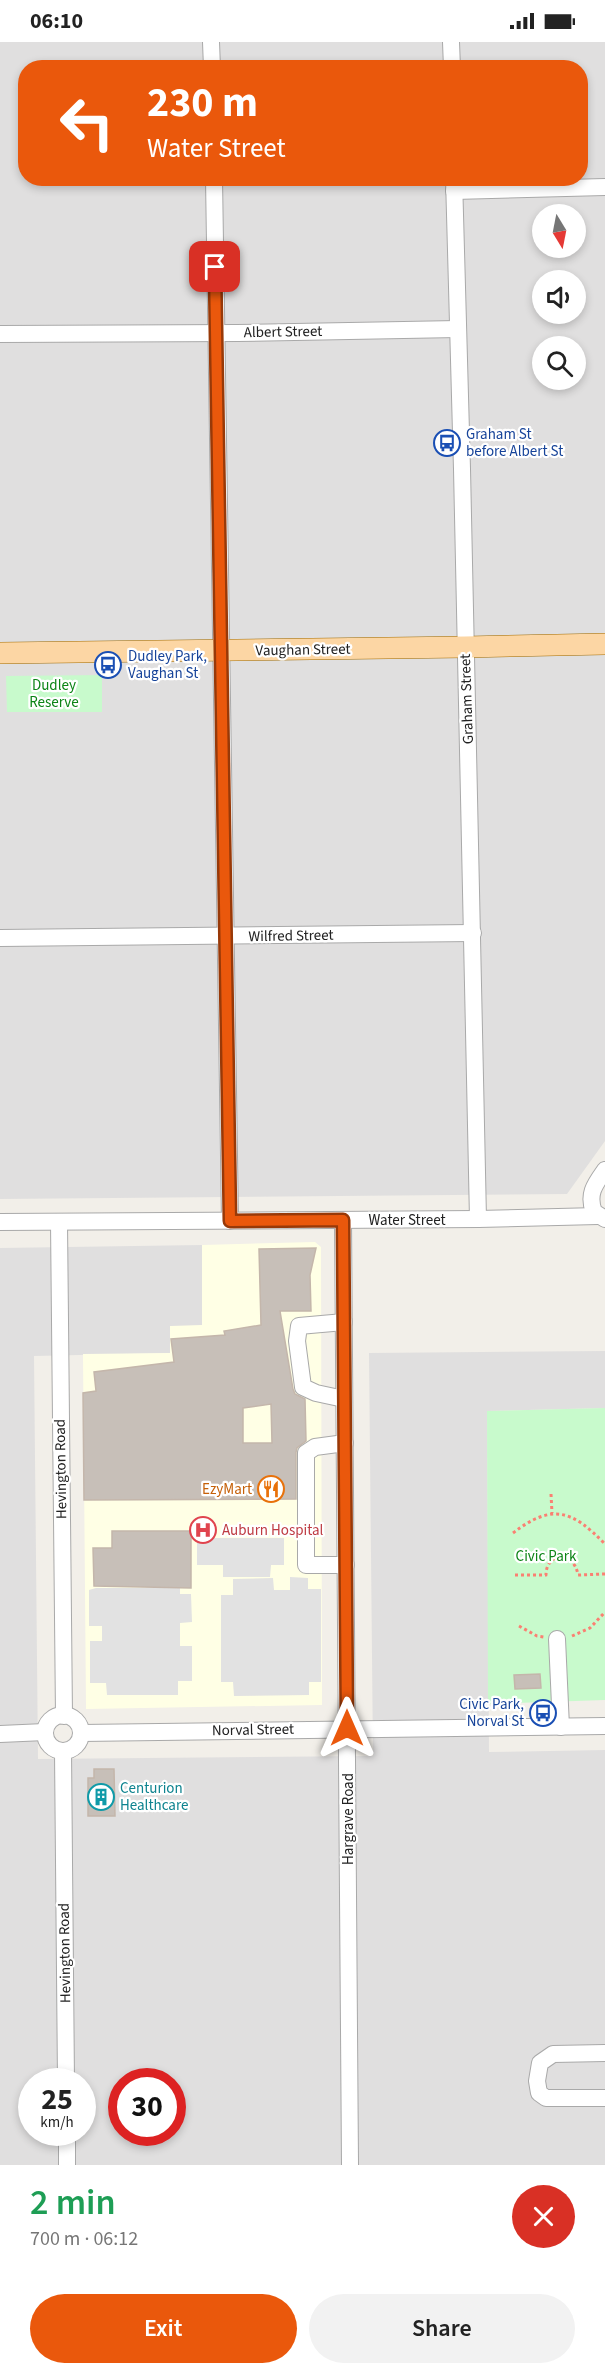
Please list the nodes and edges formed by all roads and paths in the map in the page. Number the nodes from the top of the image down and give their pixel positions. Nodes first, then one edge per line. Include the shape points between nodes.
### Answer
1 (211, 42) edge
2 (451, 42) edge
3 (212, 60) edge
4 (452, 60) edge
5 (214, 186) edge
6 (454, 186) edge
7 (530, 186) edge
8 (605, 188) edge
9 (458, 329) junction
10 (216, 333) junction
11 (0, 334) edge
12 (605, 644) edge
13 (465, 647) junction
14 (221, 651) junction
15 (0, 653) edge
16 (473, 933) junction
17 (226, 937) junction
18 (0, 938) edge
19 (605, 1170) edge
20 (602, 1217) edge
21 (478, 1219) junction
22 (343, 1220) junction
23 (230, 1221) junction
24 (0, 1222) edge
25 (59, 1222) junction
26 (344, 1323) junction
27 (344, 1399) junction
28 (345, 1443) junction
29 (551, 1494) dead end
30 (552, 1513) junction
31 (513, 1533) dead end
32 (605, 1544) edge
33 (346, 1565) junction
34 (605, 1574) edge
35 (515, 1575) dead end
36 (558, 1639) dead end
37 (64, 1716) junction
38 (605, 1726) edge
39 (561, 1727) junction
40 (347, 1728) junction
41 (45, 1732) junction
42 (81, 1733) junction
43 (0, 1734) edge
44 (63, 1751) junction
45 (605, 2053) edge
46 (66, 2068) edge
47 (605, 2098) edge
48 (67, 2146) edge
49 (67, 2165) edge
50 (350, 2165) edge

1 - 3 street
2 - 4 street
5 - 10 street
6 - 9 street, Graham Street
7 - 8 street
9 - 10 street, Albert Street
9 - 13 street, Graham Street
10 - 11 street, Albert Street
10 - 14 street
12 - 13 main road, Vaughan Street
13 - 14 main road, Vaughan Street
13 - 16 street, Graham Street
14 - 15 main road, Vaughan Street
14 - 17 street
16 - 17 street, Wilfred Street
16 - 21 street, Graham Street
17 - 18 street, Wilfred Street
17 - 23 street
19 - 20 street via 590,1197 594,1212
20 - 21 street, Water Street
21 - 22 street, Water Street
22 - 23 street, Water Street
22 - 26 street, Hargrave Road
23 - 25 street, Water Street
24 - 25 street, Water Street
25 - 37 street, Hevington Road
26 - 27 street, Hargrave Road
26 - 27 street via 299,1326 297,1341 303,1387
27 - 28 street, Hargrave Road
28 - 33 street, Hargrave Road
28 - 33 street via 315,1447 306,1453 306,1565
29 - 30 path
30 - 31 path via 530,1520
30 - 32 path via 573,1518
33 - 40 street, Hargrave Road
34 - 35 path via 578,1575 573,1561 560,1556 549,1564 546,1575
36 - 39 street
37 - 41 street via 53,1719
37 - 42 street via 74,1719
38 - 39 street, Norval Street
39 - 40 street, Norval Street
40 - 42 street, Norval Street
40 - 50 street, Hargrave Road
41 - 43 street
41 - 44 street via 50,1746
42 - 44 street via 74,1748
44 - 46 street, Hevington Road
45 - 47 street via 553,2054 540,2062 537,2081 539,2093 546,2098
48 - 49 street

